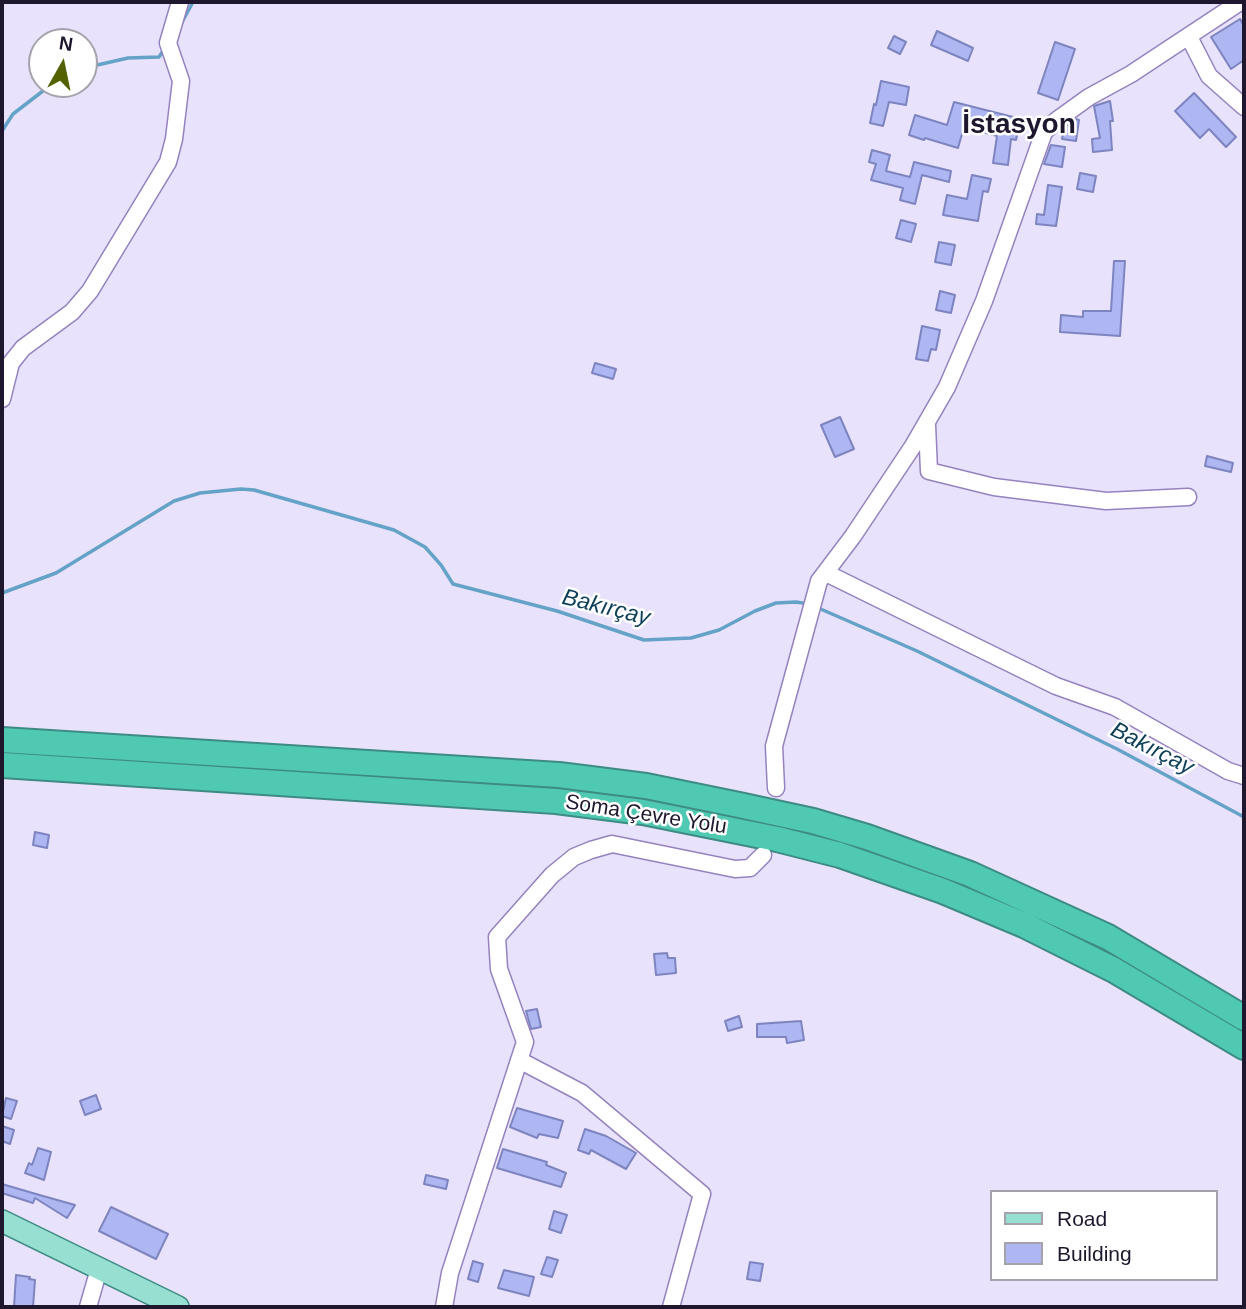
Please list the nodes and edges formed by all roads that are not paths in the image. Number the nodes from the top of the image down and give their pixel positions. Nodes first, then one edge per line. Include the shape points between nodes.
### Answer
1 (180, 2) edge
2 (1240, 2) edge
3 (1189, 37) junction
4 (1244, 107) edge
5 (2, 399) edge
6 (927, 425) junction
7 (1188, 497) dead end
8 (822, 577) junction
9 (2, 740) edge
10 (2, 765) edge
11 (1244, 776) edge
12 (776, 788) dead end
13 (763, 855) dead end
14 (1244, 1018) edge
15 (1244, 1047) edge
16 (519, 1060) junction
17 (2, 1221) edge
18 (99, 1269) junction
19 (88, 1307) edge
20 (178, 1307) edge
21 (444, 1307) edge
22 (671, 1307) edge

1 - 5 street via 168,43 181,81 168,162 90,292 11,363
2 - 3 street
3 - 4 street via 1209,76
3 - 6 street via 1089,96 1044,132 984,301
6 - 7 street via 929,471 994,487 1106,501
6 - 8 street
8 - 11 street via 1056,686 1115,707
8 - 12 street via 774,746
9 - 14 highway, Soma Çevre Yolu via 559,775 739,804 846,831 970,874 1108,937
10 - 15 highway, Soma Çevre Yolu via 556,801 643,812 777,839 840,855 1024,925 1114,970
13 - 16 street via 750,868 735,869 612,844 575,857 552,874 497,937 499,969 525,1042
16 - 21 street via 450,1273
16 - 22 street via 582,1093 702,1194
17 - 18 main road
18 - 19 street
18 - 20 main road

